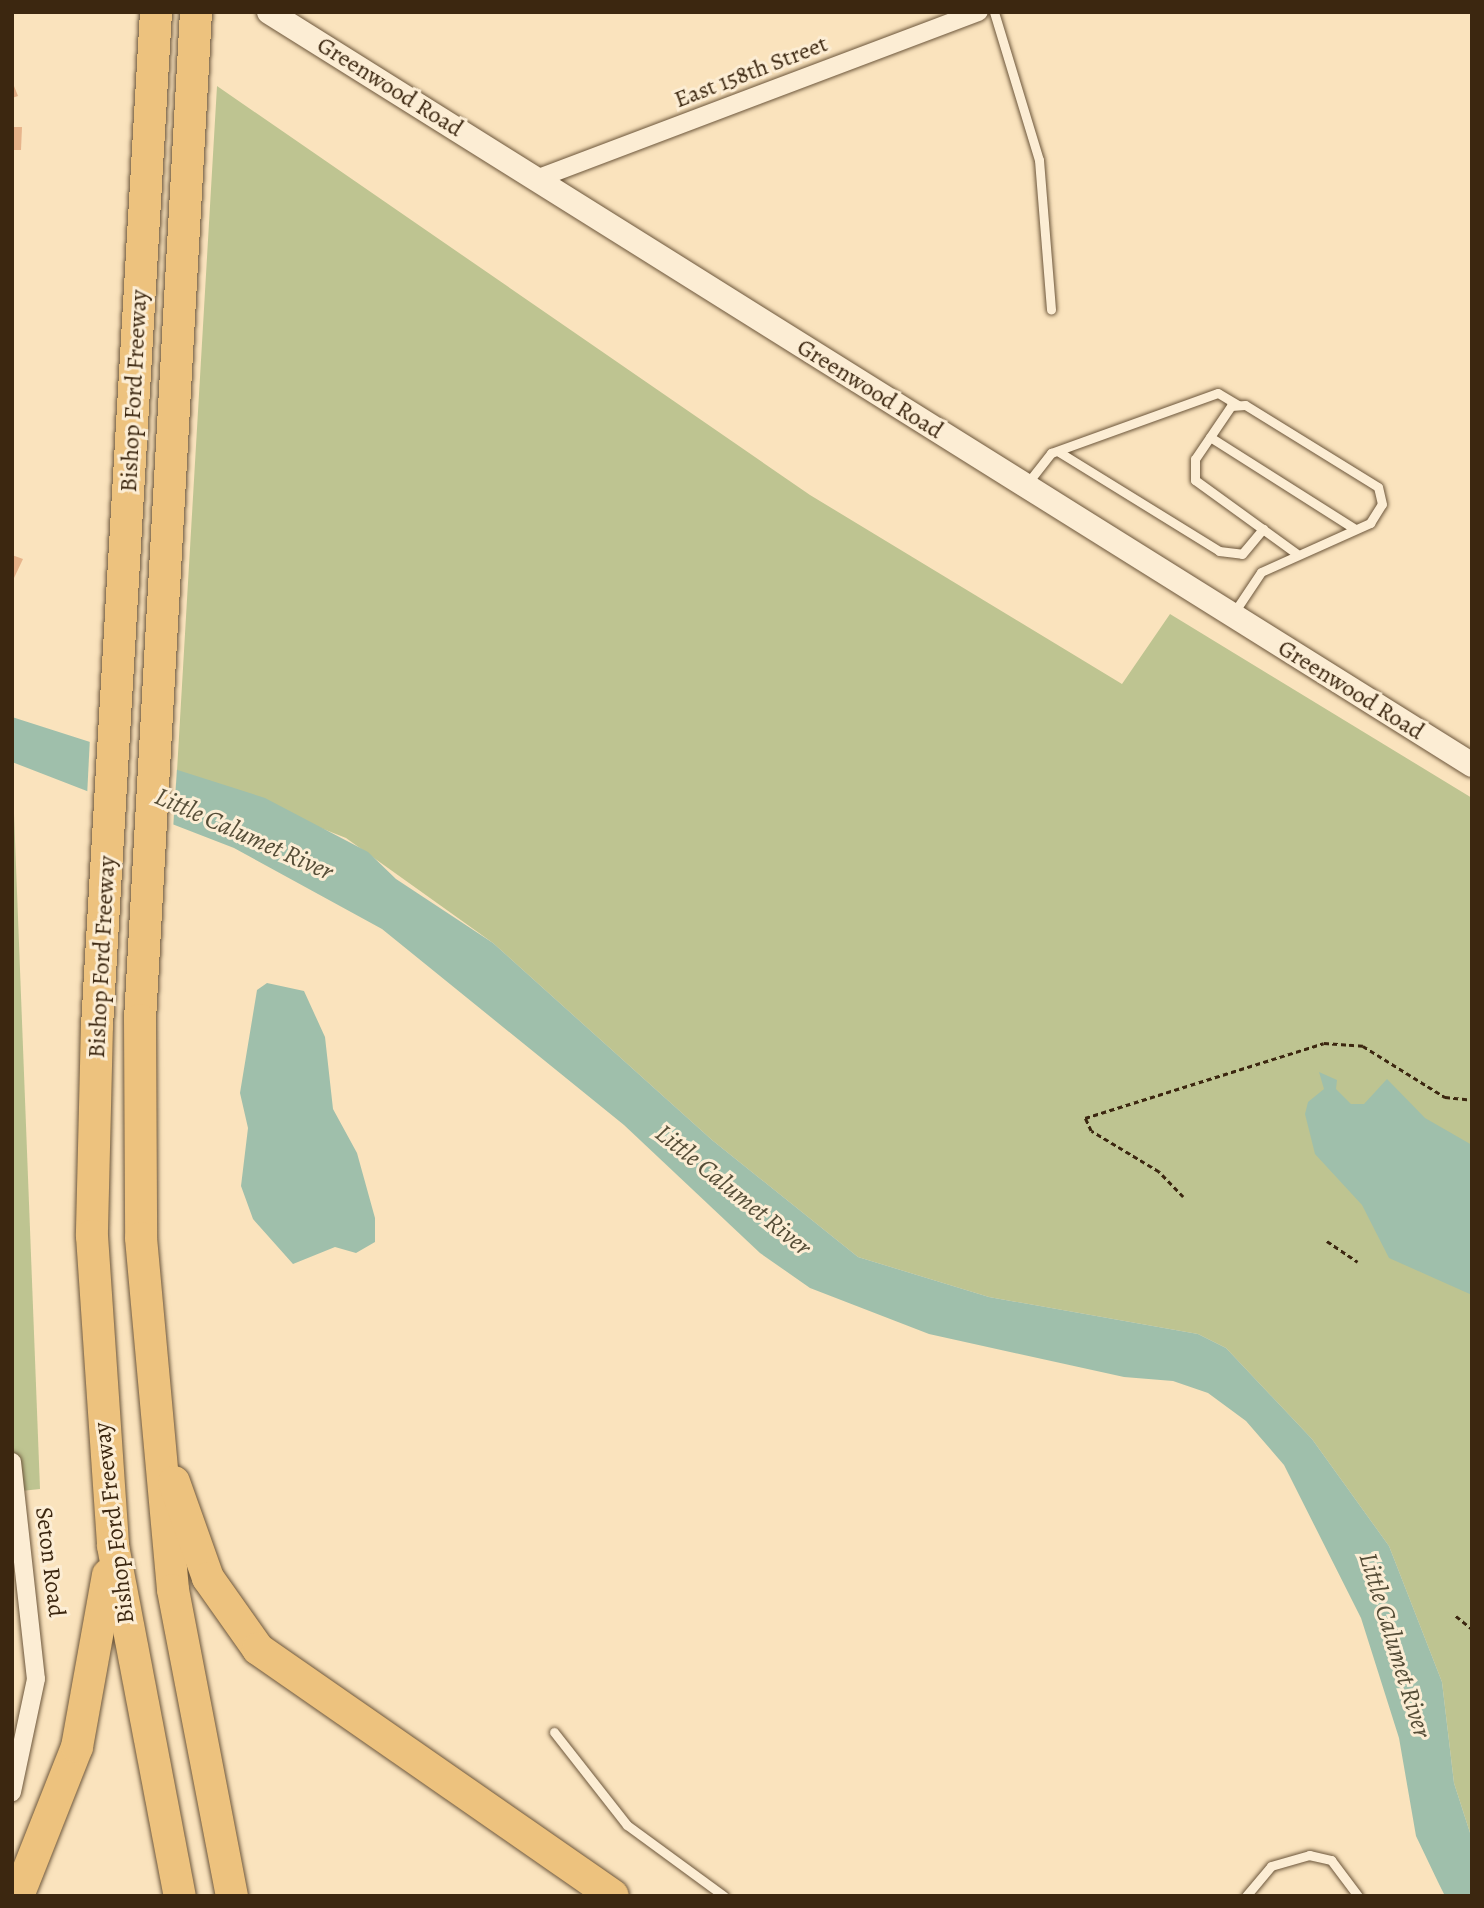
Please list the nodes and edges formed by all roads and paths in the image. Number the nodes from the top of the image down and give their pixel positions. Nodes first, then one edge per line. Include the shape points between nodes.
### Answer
1 (156, 12) edge
2 (196, 12) edge
3 (269, 12) edge
4 (979, 12) edge
5 (994, 12) edge
6 (539, 178) junction
7 (1051, 310) dead end
8 (1238, 405) junction
9 (1210, 438) junction
10 (1059, 452) junction
11 (1025, 487) junction
12 (1263, 529) junction
13 (1355, 529) junction
14 (1296, 553) junction
15 (1233, 616) junction
16 (1469, 757) edge
17 (1472, 1100) edge
18 (1183, 1197) dead end
19 (1327, 1241) dead end
20 (1358, 1262) dead end
21 (155, 1433) junction
22 (12, 1462) edge
23 (113, 1546) junction
24 (1456, 1616) dead end
25 (1472, 1629) edge
26 (555, 1732) dead end
27 (12, 1793) edge
28 (18, 1896) edge
29 (180, 1896) edge
30 (232, 1896) edge
31 (613, 1896) edge
32 (723, 1896) edge
33 (1246, 1896) edge
34 (1358, 1896) edge

1 - 23 highway, Bishop Ford Freeway via 107,869 92,1236
2 - 21 highway, Bishop Ford Freeway via 146,885 140,1158
3 - 6 street, Greenwood Road
4 - 6 street, East 158th Street
5 - 7 lane via 1039,160
6 - 11 street, Greenwood Road
8 - 9 lane via 1231,406
8 - 10 lane via 1218,393
8 - 13 lane via 1378,487 1382,503 1370,523
9 - 12 lane via 1195,459 1195,480
9 - 13 lane
10 - 11 lane via 1047,456
10 - 12 lane via 1228,554 1247,551
11 - 15 street, Greenwood Road
12 - 14 lane
13 - 14 lane
14 - 15 lane via 1261,572
15 - 16 street, Greenwood Road
17 - 18 path via 1445,1097 1363,1046 1324,1043 1189,1080 1128,1109 1095,1110 1085,1118 1091,1131 1159,1172
19 - 20 path
21 - 30 highway, Bishop Ford Freeway via 173,1590
21 - 31 highway via 208,1578 258,1649
22 - 27 street, Seton Road via 36,1679
23 - 28 highway via 77,1747
23 - 29 highway, Bishop Ford Freeway
24 - 25 path
26 - 32 lane via 627,1825
33 - 34 lane via 1271,1866 1309,1855 1331,1860

